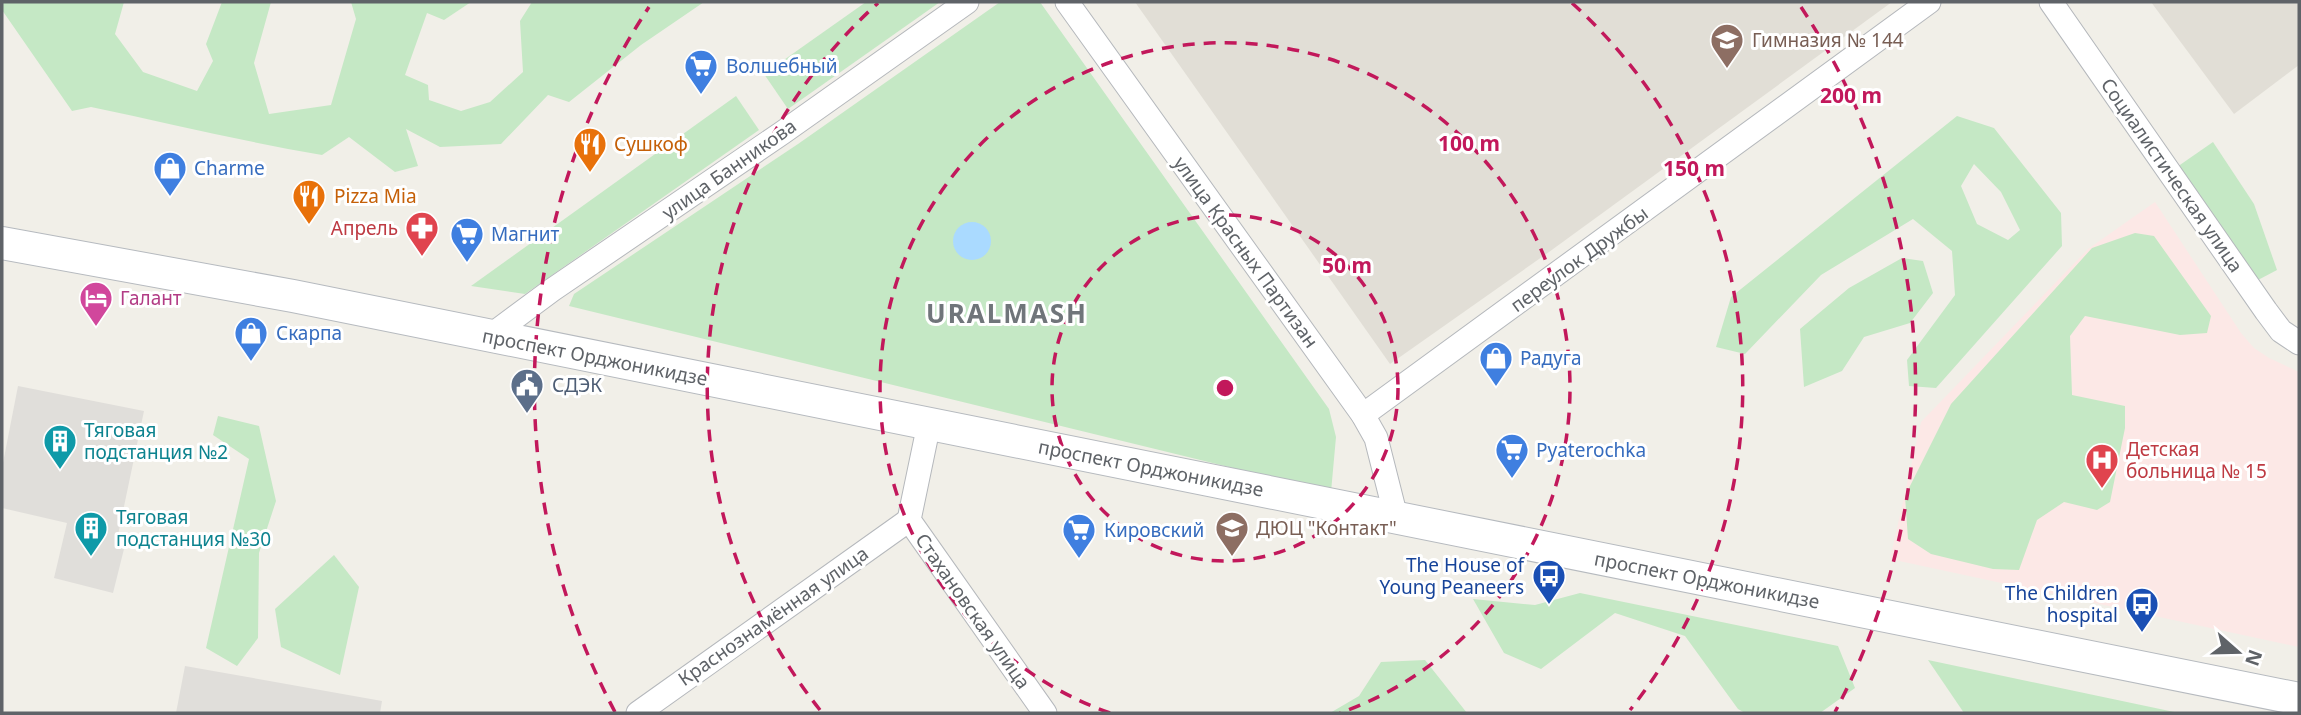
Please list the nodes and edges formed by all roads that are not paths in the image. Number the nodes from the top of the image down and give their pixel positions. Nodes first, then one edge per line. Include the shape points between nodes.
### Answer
1 (967, 2) edge
2 (1067, 2) edge
3 (1930, 2) edge
4 (2051, 2) edge
5 (2, 243) edge
6 (490, 336) junction
7 (2299, 343) edge
8 (1363, 415) junction
9 (929, 424) junction
10 (1396, 517) junction
11 (909, 520) junction
12 (2299, 699) edge
13 (2299, 709) edge
14 (638, 713) edge
15 (1045, 713) edge
16 (2294, 713) edge

1 - 6 street, улица Банникова
2 - 8 street, улица Красных Партизан
3 - 8 street, переулок Дружбы
4 - 7 street, Социалистическая улица via 2266,311 2281,331
5 - 6 street, проспект Орджоникидзе
6 - 9 street, проспект Орджоникидзе
8 - 10 street, улица Красных Партизан via 1376,438
9 - 10 street, проспект Орджоникидзе
9 - 11 street, Стахановская улица
10 - 12 street, проспект Орджоникидзе
11 - 14 street, Краснознамённая улица
11 - 15 street, Стахановская улица
13 - 16 street

